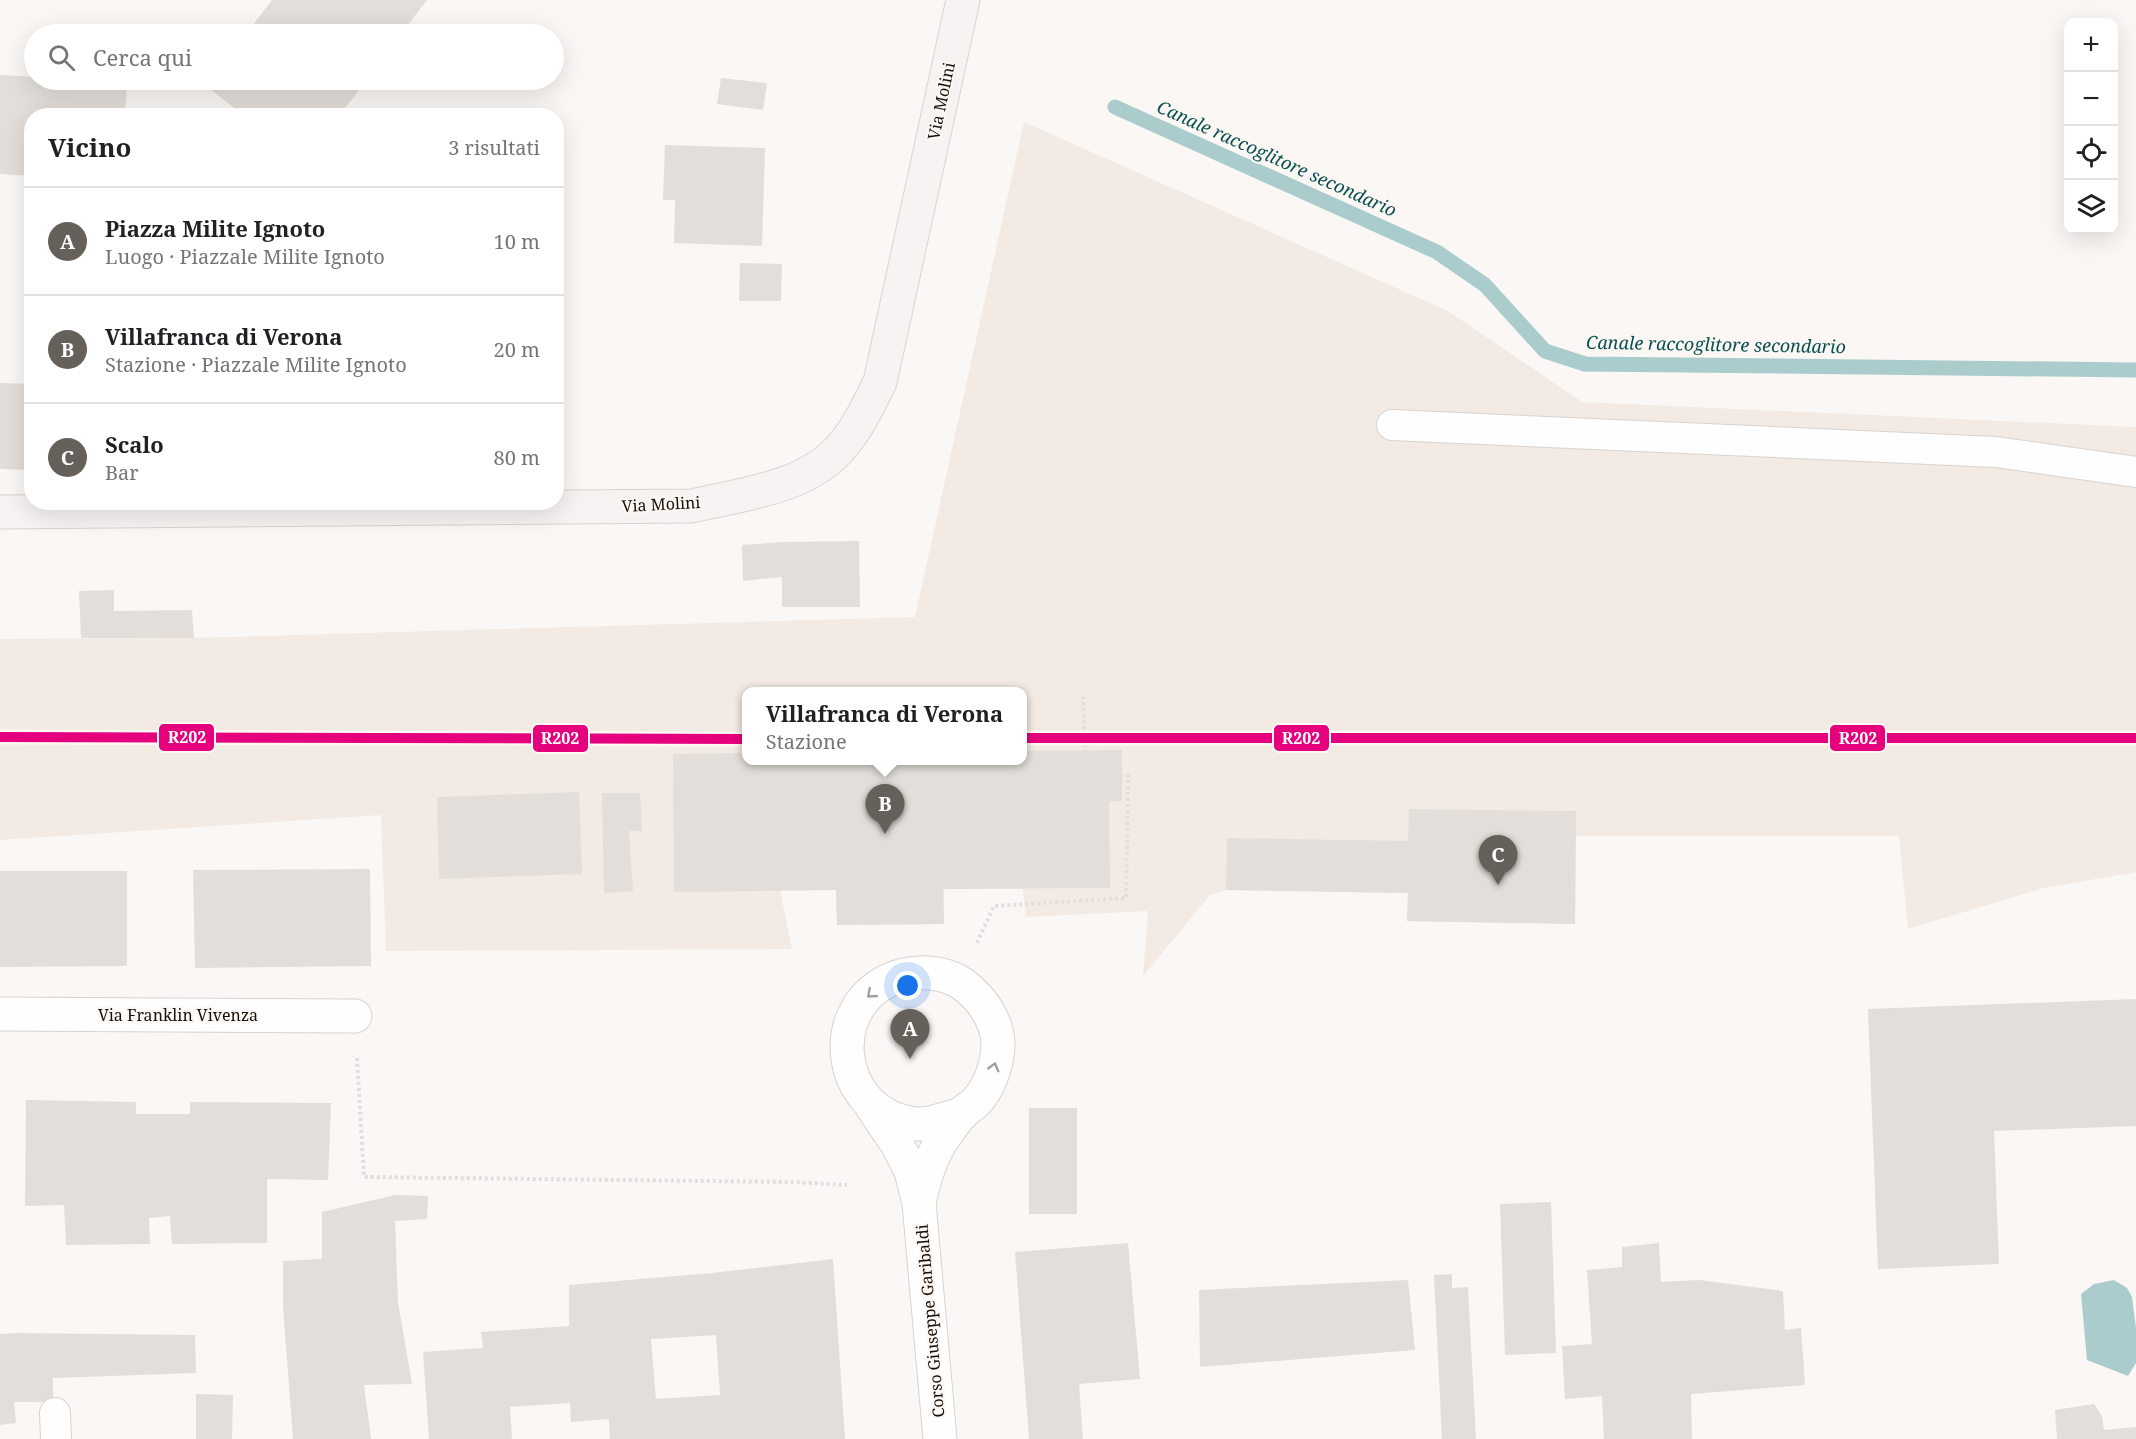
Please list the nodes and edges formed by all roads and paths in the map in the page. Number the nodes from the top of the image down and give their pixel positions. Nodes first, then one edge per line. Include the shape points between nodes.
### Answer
1 (963, 0) edge
2 (1392, 426) dead end
3 (2136, 472) edge
4 (564, 507) edge
5 (231, 510) edge
6 (0, 512) edge
7 (1083, 697) dead end
8 (960, 982) junction
9 (0, 1014) edge
10 (355, 1016) joint
11 (869, 1103) junction
12 (962, 1114) junction
13 (847, 1185) dead end
14 (919, 1203) junction
15 (940, 1439) edge

1 - 4 main road, Via Molini via 880,382 862,420 842,447 811,473 766,489 692,506
2 - 3 lane via 1996,452
5 - 6 main road, Via Molini
7 - 8 path via 1087,777 1128,777 1126,898 994,906
8 -> 11 street via 943,975 916,972 891,979 860,1004 848,1027 846,1051 854,1082
12 -> 8 street via 977,1101 995,1070 998,1042 991,1017 980,1000
9 - 10 street, Via Franklin Vivenza
10 - 13 path via 364,1177
11 - 12 street via 894,1119 920,1124
11 - 14 street via 902,1153
12 - 14 street via 928,1167
14 - 15 street, Corso Giuseppe Garibaldi

